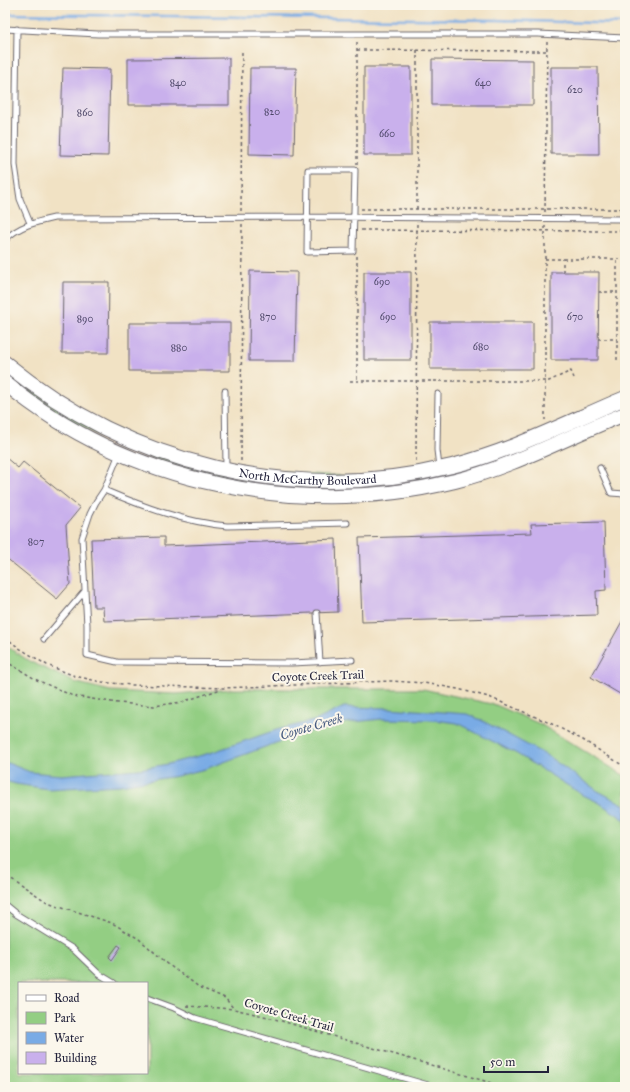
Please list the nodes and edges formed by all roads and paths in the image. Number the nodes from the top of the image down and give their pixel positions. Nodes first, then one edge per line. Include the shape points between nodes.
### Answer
1 (5, 29) edge
2 (17, 29) junction
3 (625, 38) edge
4 (547, 42) dead end
5 (242, 50) dead end
6 (357, 50) dead end
7 (417, 50) junction
8 (547, 51) junction
9 (357, 209) dead end
10 (417, 209) junction
11 (545, 210) junction
12 (625, 210) edge
13 (242, 217) junction
14 (308, 217) junction
15 (353, 218) junction
16 (417, 218) junction
17 (545, 219) junction
18 (625, 219) edge
19 (30, 223) junction
20 (357, 230) dead end
21 (417, 231) junction
22 (545, 231) junction
23 (625, 231) edge
24 (5, 240) edge
25 (545, 259) junction
26 (563, 259) junction
27 (617, 259) junction
28 (625, 260) edge
29 (562, 272) dead end
30 (598, 292) dead end
31 (617, 292) junction
32 (598, 339) dead end
33 (617, 339) junction
34 (617, 360) dead end
35 (5, 363) edge
36 (574, 378) dead end
37 (350, 381) dead end
38 (417, 381) junction
39 (545, 381) junction
40 (5, 383) edge
41 (224, 391) dead end
42 (438, 394) dead end
43 (625, 398) edge
44 (625, 414) edge
45 (545, 432) junction
46 (119, 453) junction
47 (416, 461) dead end
48 (226, 465) junction
49 (439, 468) junction
50 (600, 468) dead end
51 (104, 490) junction
52 (625, 494) edge
53 (347, 523) dead end
54 (84, 592) junction
55 (317, 613) dead end
56 (5, 637) edge
57 (44, 639) dead end
58 (352, 660) dead end
59 (5, 661) edge
60 (320, 662) junction
61 (224, 688) junction
62 (625, 767) edge
63 (5, 874) edge
64 (5, 905) edge
65 (112, 982) edge
66 (148, 998) edge
67 (174, 1008) junction
68 (234, 1009) junction
69 (435, 1087) edge
70 (505, 1087) edge

1 - 2 lane
2 - 3 lane via 98,34 538,34
2 - 19 lane via 15,165 20,198
4 - 8 path
5 - 13 path
6 - 7 path
7 - 8 path
7 - 10 path
8 - 11 path
9 - 10 path
10 - 11 path
10 - 16 path
11 - 12 path
11 - 17 path
13 - 14 lane
13 - 19 lane via 54,218
13 - 48 path via 241,461
14 - 15 lane
14 - 15 lane via 307,252 353,251
14 - 15 lane via 308,170 355,170
15 - 16 lane
16 - 17 lane
16 - 21 path
17 - 18 lane
17 - 22 path
19 - 24 lane via 10,234
20 - 21 path
21 - 22 path
21 - 38 path
22 - 23 path
22 - 25 path
25 - 26 path
25 - 39 path
26 - 27 path
26 - 29 path
27 - 28 path
27 - 31 path
30 - 31 path
31 - 33 path
32 - 33 path
33 - 34 path
35 - 48 main road, North McCarthy Boulevard via 68,408 119,435 173,456
36 - 39 path via 570,371
37 - 38 path
38 - 39 path
38 - 47 path
39 - 45 path
40 - 46 main road, North McCarthy Boulevard via 60,422
41 - 48 lane
42 - 49 lane
43 - 45 main road, North McCarthy Boulevard
44 - 46 main road, North McCarthy Boulevard via 523,459 456,481 357,496 288,495 226,486 168,471
45 - 49 main road, North McCarthy Boulevard via 486,455
46 - 51 lane
48 - 49 main road, North McCarthy Boulevard via 289,480 329,481 388,477
50 - 52 lane via 611,493
51 - 53 lane via 165,514 212,525
51 - 54 lane via 90,514 82,538
54 - 57 lane
54 - 60 lane via 86,655 117,662
55 - 60 lane
56 - 61 path, Coyote Creek Trail via 48,665 75,676 132,685
58 - 60 lane
59 - 61 path via 37,680 73,696 118,703 154,706 182,702
61 - 62 path, Coyote Creek Trail via 391,682 424,683 451,688 489,697 520,710 584,740
63 - 68 path, Coyote Creek Trail via 47,902 112,923 139,940 199,986 225,998
64 - 65 lane via 73,949 99,974
66 - 67 lane
67 - 68 path via 186,1006
67 - 69 lane via 195,1018
68 - 70 path, Coyote Creek Trail

